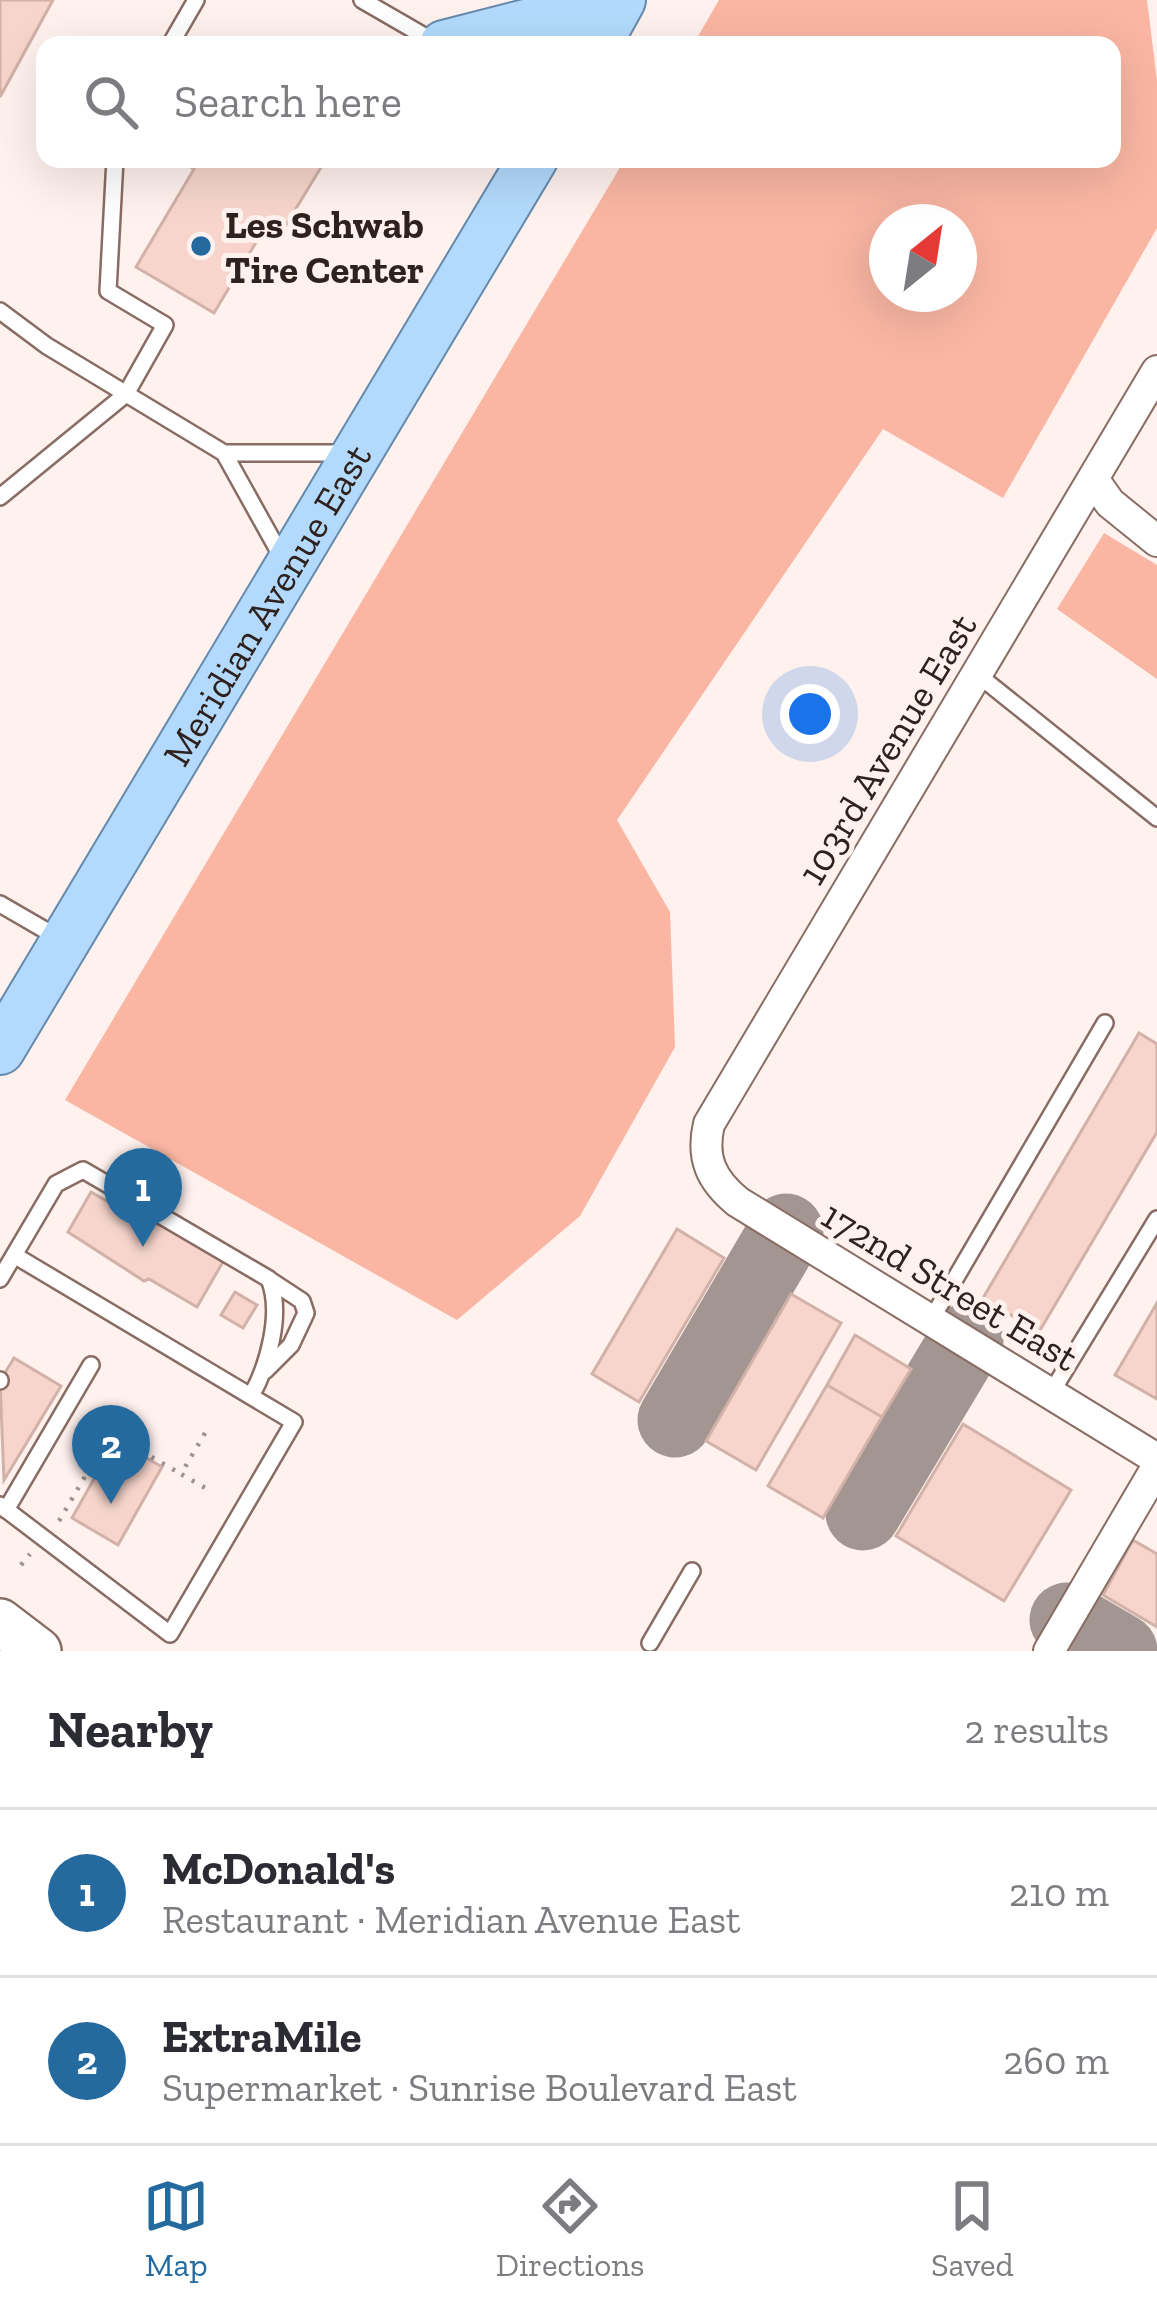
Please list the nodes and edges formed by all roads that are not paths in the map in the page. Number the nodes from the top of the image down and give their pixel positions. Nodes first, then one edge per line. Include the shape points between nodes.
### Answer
1 (196, 0) edge
2 (362, 0) edge
3 (586, 0) edge
4 (621, 0) edge
5 (175, 36) edge
6 (426, 36) edge
7 (478, 36) edge
8 (601, 36) edge
9 (115, 168) edge
10 (527, 168) edge
11 (0, 310) edge
12 (1156, 375) edge
13 (126, 394) junction
14 (355, 452) junction
15 (224, 453) junction
16 (1093, 479) junction
17 (0, 496) edge
18 (1157, 541) edge
19 (288, 566) junction
20 (976, 674) junction
21 (1157, 818) edge
22 (0, 904) edge
23 (65, 942) junction
24 (1105, 1022) dead end
25 (0, 1049) edge
26 (711, 1171) joint
27 (1157, 1219) edge
28 (14, 1255) junction
29 (0, 1279) edge
30 (268, 1279) junction
31 (931, 1320) junction
32 (91, 1365) dead end
33 (265, 1371) junction
34 (1052, 1393) junction
35 (251, 1396) junction
36 (1157, 1463) edge
37 (3, 1508) edge
38 (692, 1570) dead end
39 (0, 1622) edge
40 (653, 1648) edge
41 (38, 1651) edge
42 (1049, 1651) edge

1 - 5 lane
2 - 6 lane
3 - 7 main road via 566,14
4 - 8 main road
9 - 13 lane via 108,291 165,325
10 - 14 main road, Meridian Avenue East
11 - 13 lane
12 - 16 street, 103rd Avenue East
13 - 15 lane
13 - 17 lane
14 - 15 lane
14 - 19 main road, Meridian Avenue East
15 - 19 lane
16 - 18 street
16 - 20 street, 103rd Avenue East
19 - 23 main road, Meridian Avenue East
20 - 21 lane
20 - 26 street, 103rd Avenue East via 709,1124
22 - 23 lane
23 - 25 main road, Meridian Avenue East
24 - 31 lane
26 - 31 street, 172nd Street East via 738,1202
27 - 34 lane
28 - 29 lane
28 - 30 lane via 64,1176 83,1169
28 - 35 lane
30 - 33 lane via 274,1300
30 - 33 lane via 296,1296 306,1313 291,1346
31 - 34 street, 172nd Street East
32 - 37 lane via 54,1412
33 - 35 lane
34 - 36 street, 172nd Street East
35 - 37 lane via 294,1422 170,1634
36 - 42 street
38 - 40 lane
39 - 41 main road

